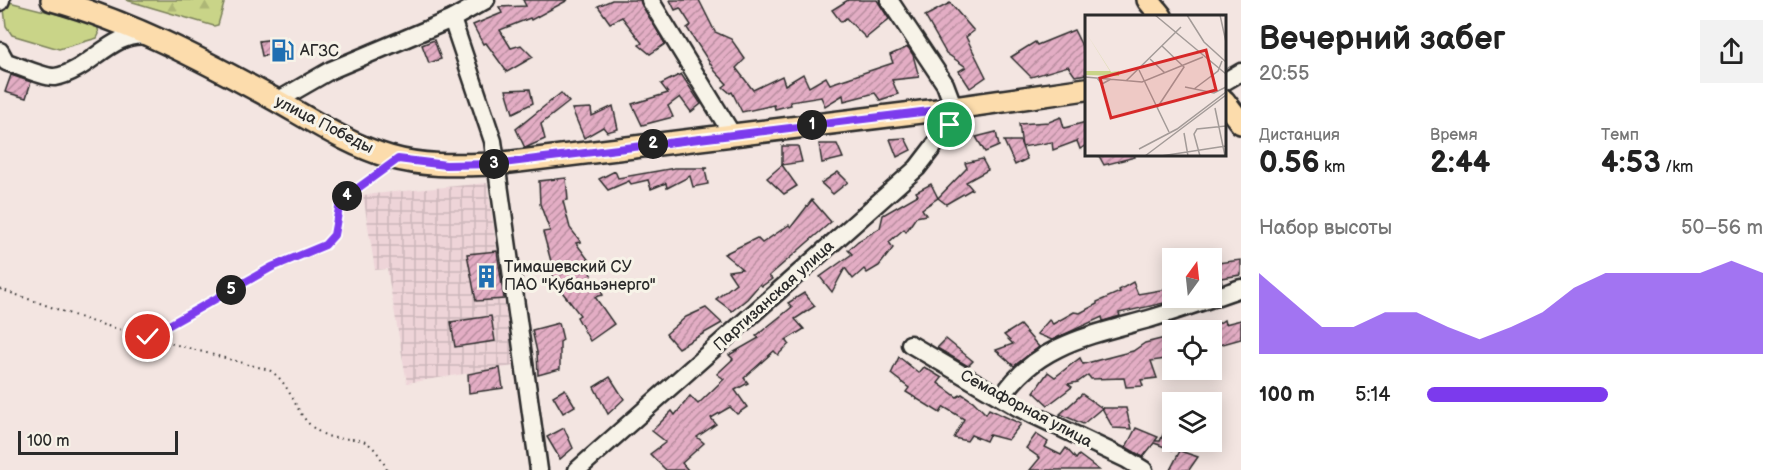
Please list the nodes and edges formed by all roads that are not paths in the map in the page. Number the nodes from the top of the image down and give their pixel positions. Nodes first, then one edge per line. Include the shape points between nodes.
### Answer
1 (52, 0) edge
2 (486, 0) edge
3 (650, 0) edge
4 (889, 0) edge
5 (104, 15) junction
6 (452, 19) junction
7 (154, 37) junction
8 (0, 51) edge
9 (73, 71) junction
10 (1241, 72) edge
11 (1226, 81) edge
12 (1085, 89) edge
13 (277, 101) junction
14 (1226, 104) edge
15 (954, 108) junction
16 (1241, 123) edge
17 (732, 134) junction
18 (495, 164) junction
19 (1241, 288) edge
20 (910, 344) dead end
21 (1002, 397) junction
22 (539, 470) edge
23 (577, 470) edge
24 (1144, 470) edge

1 - 5 main road, улица Победы
2 - 6 street
3 - 17 street
4 - 15 street via 945,84
5 - 7 main road, улица Победы
5 - 9 street via 106,36
6 - 13 street via 331,70
6 - 18 street via 493,141
7 - 9 street via 123,37
7 - 13 main road, улица Победы
8 - 9 street via 6,62 53,77
10 - 11 street
12 - 15 main road, улица Победы
13 - 18 main road, улица Победы via 341,136 398,159 446,165
14 - 16 main road
15 - 17 main road, улица Победы
15 - 23 street, Партизанская улица via 950,125 917,168
17 - 18 main road, улица Победы
18 - 22 street
19 - 21 street via 1086,336 1042,356 1014,378
20 - 21 street, Семафорная улица
21 - 24 street, Семафорная улица

